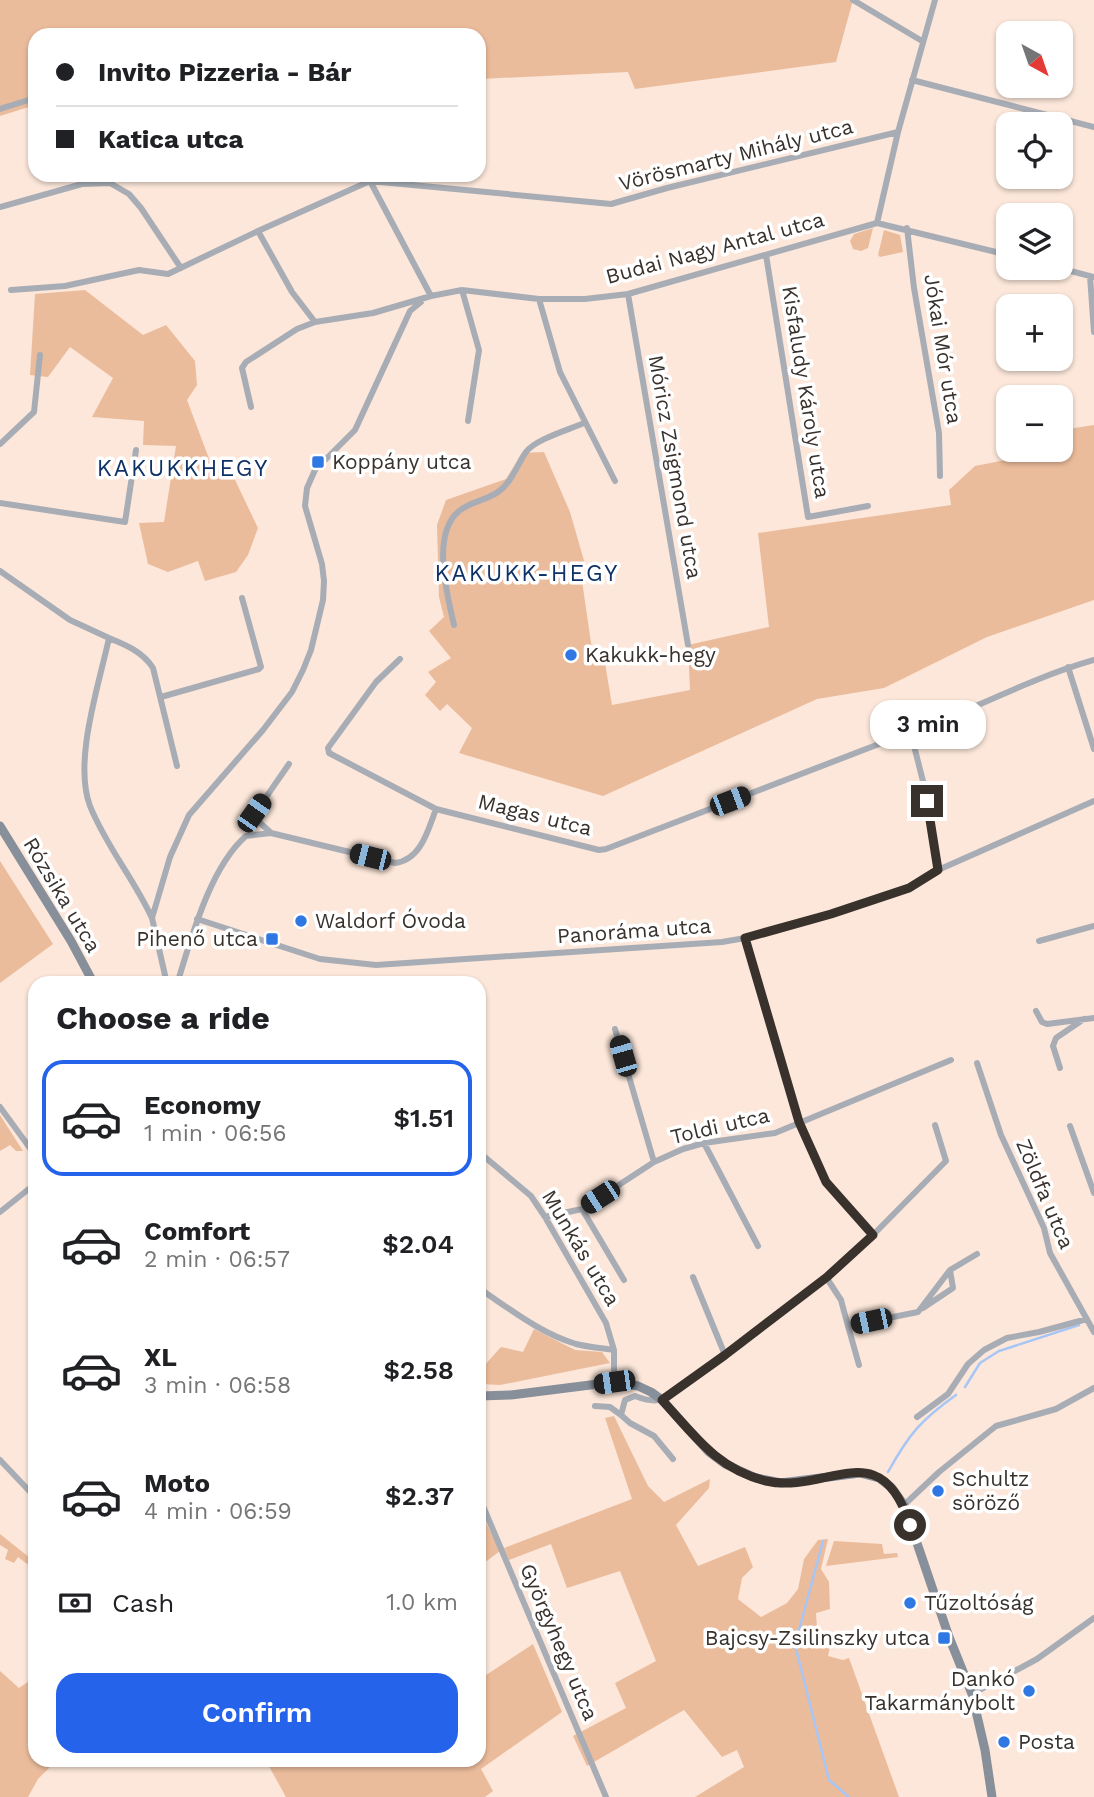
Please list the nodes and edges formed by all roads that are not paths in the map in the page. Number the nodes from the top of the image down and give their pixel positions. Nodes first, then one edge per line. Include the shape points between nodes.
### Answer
1 (853, 0) edge
2 (935, 0) edge
3 (922, 41) junction
4 (912, 80) junction
5 (28, 100) edge
6 (0, 109) edge
7 (1094, 127) edge
8 (898, 132) junction
9 (368, 182) edge
10 (371, 182) edge
11 (380, 182) edge
12 (0, 207) edge
13 (877, 223) junction
14 (906, 229) junction
15 (258, 230) junction
16 (996, 252) edge
17 (766, 255) junction
18 (181, 268) junction
19 (1073, 272) edge
20 (1092, 277) edge
21 (11, 290) dead end
22 (462, 290) junction
23 (628, 294) junction
24 (431, 296) junction
25 (539, 299) junction
26 (423, 300) junction
27 (315, 322) junction
28 (1094, 332) edge
29 (40, 355) dead end
30 (251, 407) dead end
31 (468, 421) dead end
32 (584, 423) junction
33 (0, 444) edge
34 (136, 450) dead end
35 (940, 475) dead end
36 (615, 481) dead end
37 (0, 503) edge
38 (868, 506) dead end
39 (0, 571) edge
40 (242, 598) dead end
41 (454, 625) dead end
42 (109, 638) junction
43 (688, 645) dead end
44 (400, 659) dead end
45 (1094, 660) edge
46 (1068, 667) junction
47 (161, 697) junction
48 (911, 734) junction
49 (1094, 749) edge
50 (289, 764) dead end
51 (177, 766) dead end
52 (1094, 801) edge
53 (436, 809) junction
54 (0, 826) edge
55 (271, 833) junction
56 (938, 870) junction
57 (152, 918) junction
58 (197, 919) junction
59 (1094, 926) edge
60 (745, 938) junction
61 (1040, 941) dead end
62 (90, 976) edge
63 (165, 976) edge
64 (179, 976) edge
65 (1037, 1011) dead end
66 (1094, 1018) edge
67 (1084, 1019) junction
68 (615, 1029) dead end
69 (951, 1060) dead end
70 (977, 1063) dead end
71 (1060, 1068) dead end
72 (0, 1107) edge
73 (799, 1122) junction
74 (935, 1125) dead end
75 (1070, 1126) dead end
76 (704, 1143) junction
77 (28, 1145) edge
78 (486, 1158) edge
79 (653, 1163) junction
80 (28, 1190) edge
81 (1094, 1193) edge
82 (582, 1209) junction
83 (0, 1212) edge
84 (545, 1217) junction
85 (873, 1235) junction
86 (758, 1246) dead end
87 (977, 1254) dead end
88 (950, 1270) junction
89 (693, 1277) dead end
90 (827, 1277) junction
91 (624, 1280) dead end
92 (486, 1293) edge
93 (918, 1311) junction
94 (1087, 1319) junction
95 (848, 1326) junction
96 (1094, 1332) edge
97 (614, 1350) junction
98 (725, 1355) junction
99 (859, 1365) dead end
100 (614, 1382) junction
101 (1094, 1388) edge
102 (486, 1396) edge
103 (662, 1400) junction
104 (595, 1406) dead end
105 (621, 1415) junction
106 (918, 1417) dead end
107 (673, 1459) dead end
108 (0, 1460) edge
109 (28, 1490) edge
110 (904, 1505) junction
111 (486, 1513) edge
112 (1092, 1622) edge
113 (972, 1694) junction
114 (606, 1797) edge
115 (992, 1797) edge

1 - 3 street
2 - 3 street
3 - 4 street
4 - 7 street
4 - 8 street
5 - 6 street
8 - 11 street, Vörösmarty Mihály utca via 611,204
8 - 13 street
9 - 15 street, Vörösmarty Mihály utca
10 - 24 street
12 - 18 street via 82,184 110,183 141,208
13 - 14 street
13 - 17 street, Budai Nagy Antal utca
14 - 16 street
14 - 35 street, Jókai Mór utca via 939,433
15 - 18 street, Vörösmarty Mihály utca
15 - 27 street via 292,292
17 - 23 street, Budai Nagy Antal utca
17 - 38 street, Kisfaludy Károly utca via 808,517
18 - 21 street via 168,274 139,270 65,286
19 - 20 street
20 - 28 street
22 - 24 street, Budai Nagy Antal utca
22 - 25 street, Budai Nagy Antal utca
22 - 31 street via 480,350
23 - 25 street, Budai Nagy Antal utca
23 - 43 street, Móricz Zsigmond utca
24 - 26 street, Budai Nagy Antal utca
25 - 32 street via 560,372
26 - 27 street, Budai Nagy Antal utca
26 - 57 street via 410,311 355,430 315,470 307,488 305,506 324,581 303,670 263,730 189,815 170,857
27 - 30 street, Budai Nagy Antal utca via 246,362 242,368
29 - 33 street via 34,412
32 - 36 street
32 - 41 street via 536,444 498,492 460,510 448,524 445,583
34 - 37 street via 125,522
39 - 42 street via 70,620
40 - 47 street via 261,667
42 - 47 street via 144,656 153,668
42 - 57 street via 84,779 91,808
44 - 53 street, Magas utca via 376,682 328,748 329,753
45 - 46 street, Magas utca
46 - 48 street, Magas utca
46 - 49 street
47 - 51 street
48 - 53 street, Magas utca via 600,850
48 - 56 street
50 - 55 street via 254,813
52 - 56 street, Panoráma utca
53 - 55 street via 424,841 405,862
54 - 62 main road, Rózsika utca
55 - 58 street via 249,834 240,841 220,870
56 - 60 street, Panoráma utca via 909,888
57 - 63 street
58 - 60 street, Panoráma utca via 320,959 376,965
58 - 64 street
59 - 61 street
60 - 73 street
65 - 67 street via 1047,1024
66 - 67 street
67 - 71 street via 1056,1038 1053,1046
68 - 79 street
69 - 73 street, Toldi utca
70 - 94 street, Zöldfa utca via 1001,1135 1044,1227 1051,1253
72 - 77 street
73 - 76 street, Toldi utca via 775,1133
73 - 85 street via 826,1182
74 - 85 street via 946,1161
75 - 81 street
76 - 79 street, Toldi utca
76 - 86 street
78 - 84 street, Munkás utca via 531,1196
79 - 82 street, Toldi utca
80 - 83 street
82 - 84 street, Toldi utca
82 - 91 street
84 - 97 street, Munkás utca via 606,1323
85 - 90 street
87 - 88 street
88 - 93 street
88 - 93 street via 953,1288
89 - 98 street
90 - 95 street via 841,1300
90 - 98 street
92 - 97 street via 558,1337
93 - 95 street
94 - 96 street, Zöldfa utca
94 - 106 street via 1007,1338 984,1350 968,1364 948,1394
95 - 99 street
97 - 100 street, Munkás utca
98 - 103 street
100 - 102 main road
100 - 103 main road via 638,1386
101 - 110 street via 1056,1409 996,1426
103 - 105 street via 635,1396 625,1400
103 - 110 main road via 709,1452 740,1471 781,1483 867,1473 886,1483
104 - 105 street via 610,1407
105 - 107 street via 654,1436
108 - 109 street
110 - 113 main road
111 - 114 street, Györgyhegy utca
112 - 113 street
113 - 115 main road

